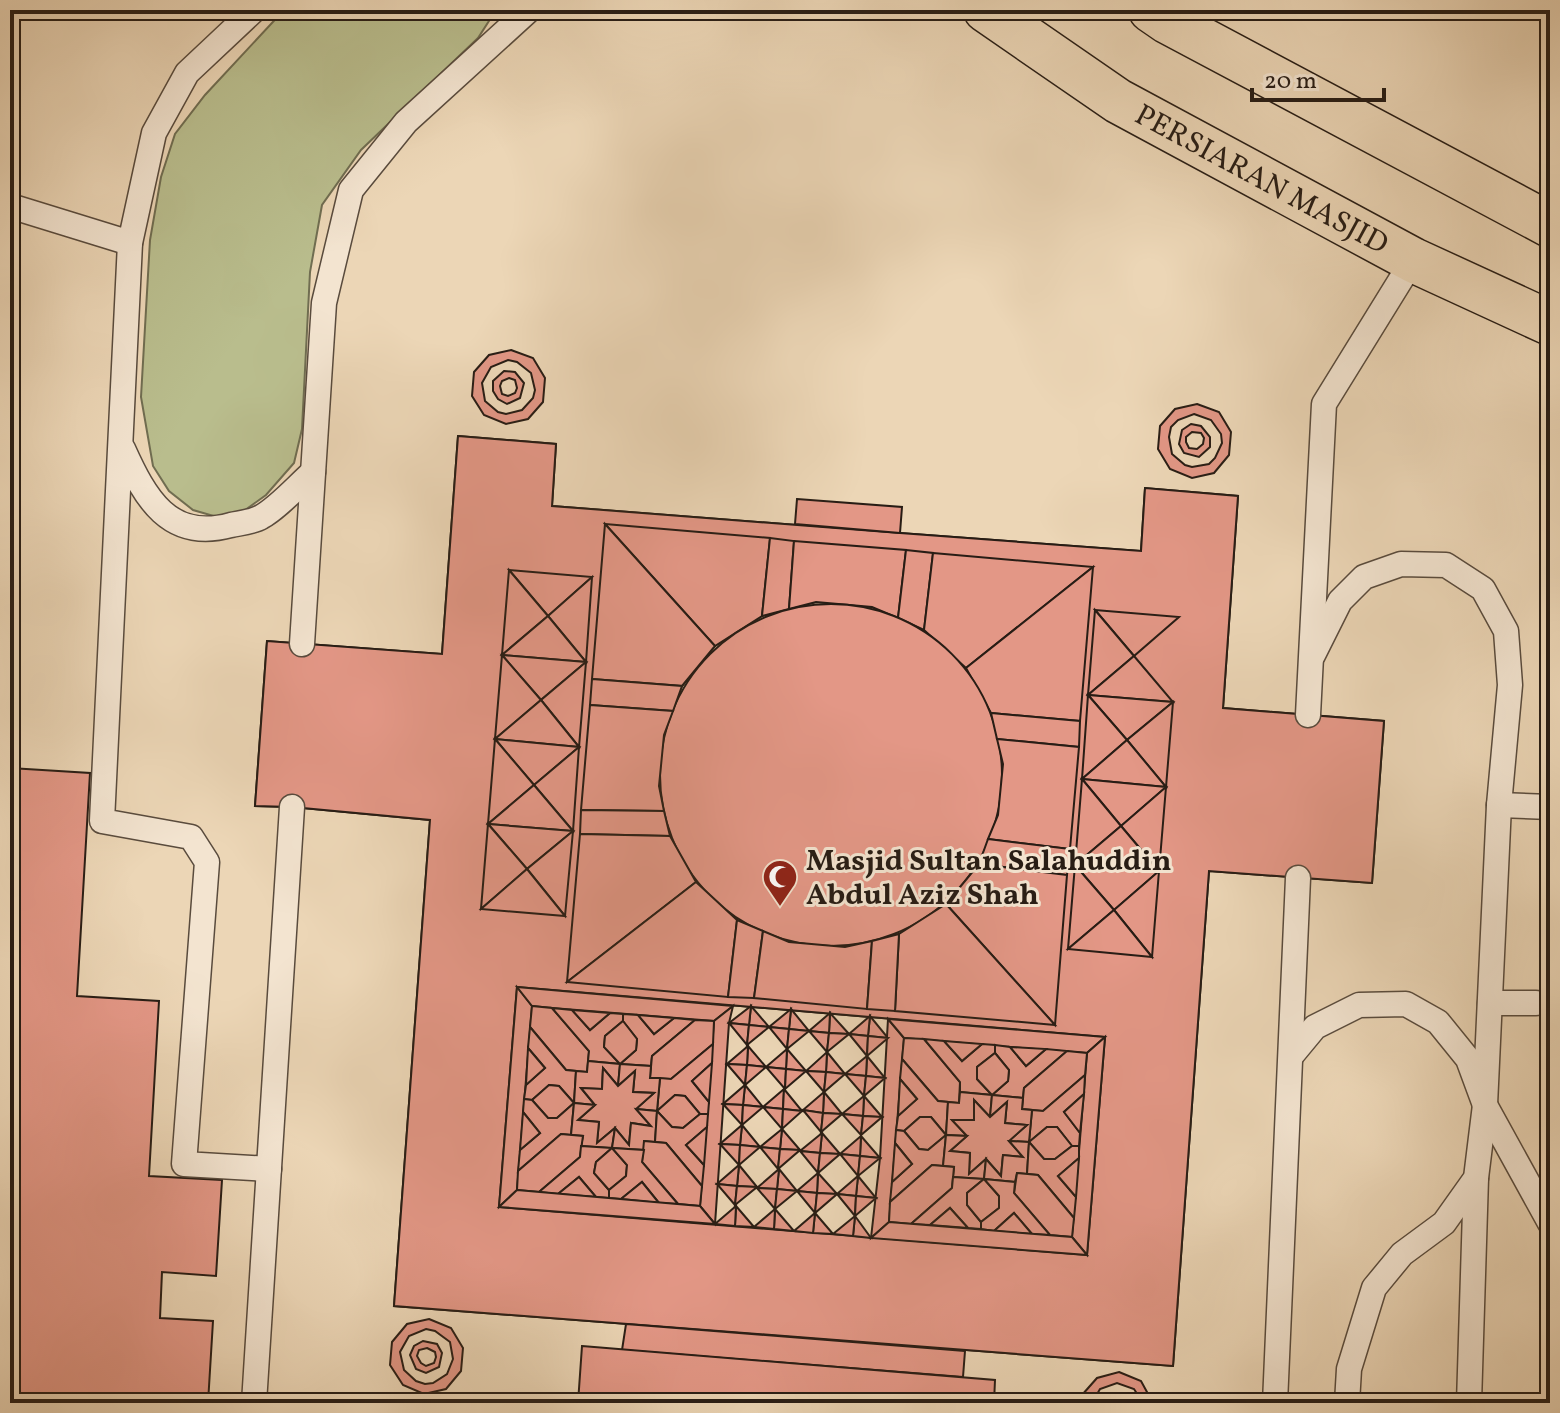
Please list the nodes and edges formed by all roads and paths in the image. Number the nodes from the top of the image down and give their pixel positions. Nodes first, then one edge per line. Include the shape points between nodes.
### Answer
1 (254, 10) edge
2 (986, 10) edge
3 (1151, 10) edge
4 (526, 11) edge
5 (10, 206) edge
6 (1550, 225) edge
7 (130, 243) junction
8 (1413, 260) junction
9 (1550, 323) edge
10 (120, 444) junction
11 (313, 472) junction
12 (302, 644) dead end
13 (1313, 655) junction
14 (1308, 715) dead end
15 (1499, 805) junction
16 (292, 807) dead end
17 (1550, 807) edge
18 (1298, 878) dead end
19 (1490, 1003) junction
20 (1536, 1003) dead end
21 (1291, 1056) junction
22 (1485, 1105) junction
23 (269, 1169) junction
24 (1476, 1178) junction
25 (1550, 1223) edge
26 (254, 1403) edge
27 (1275, 1403) edge
28 (1347, 1403) edge
29 (1469, 1403) edge

1 - 7 lane via 187,73 154,133
2 - 8 main road, PERSIARAN MASJID via 1118,101
3 - 6 main road
4 - 11 lane via 406,122 351,190 324,303
5 - 7 lane
7 - 10 lane
8 - 9 main road, PERSIARAN MASJID
8 - 13 lane via 1324,404
10 - 11 lane via 140,488 169,519 190,529 218,529 261,517
10 - 23 lane via 102,821 191,837 207,862 184,1164
11 - 12 lane
13 - 14 lane
13 - 15 lane via 1340,601 1364,577 1401,564 1446,565 1483,589 1506,631 1510,685
15 - 17 lane
15 - 19 lane
16 - 23 lane
18 - 21 lane
19 - 20 lane
19 - 22 lane
21 - 22 lane via 1315,1027 1359,1005 1406,1004 1438,1022 1468,1059
21 - 27 lane
22 - 24 lane
22 - 25 lane
23 - 26 lane
24 - 28 lane via 1444,1223 1402,1254 1374,1288 1349,1369
24 - 29 lane

